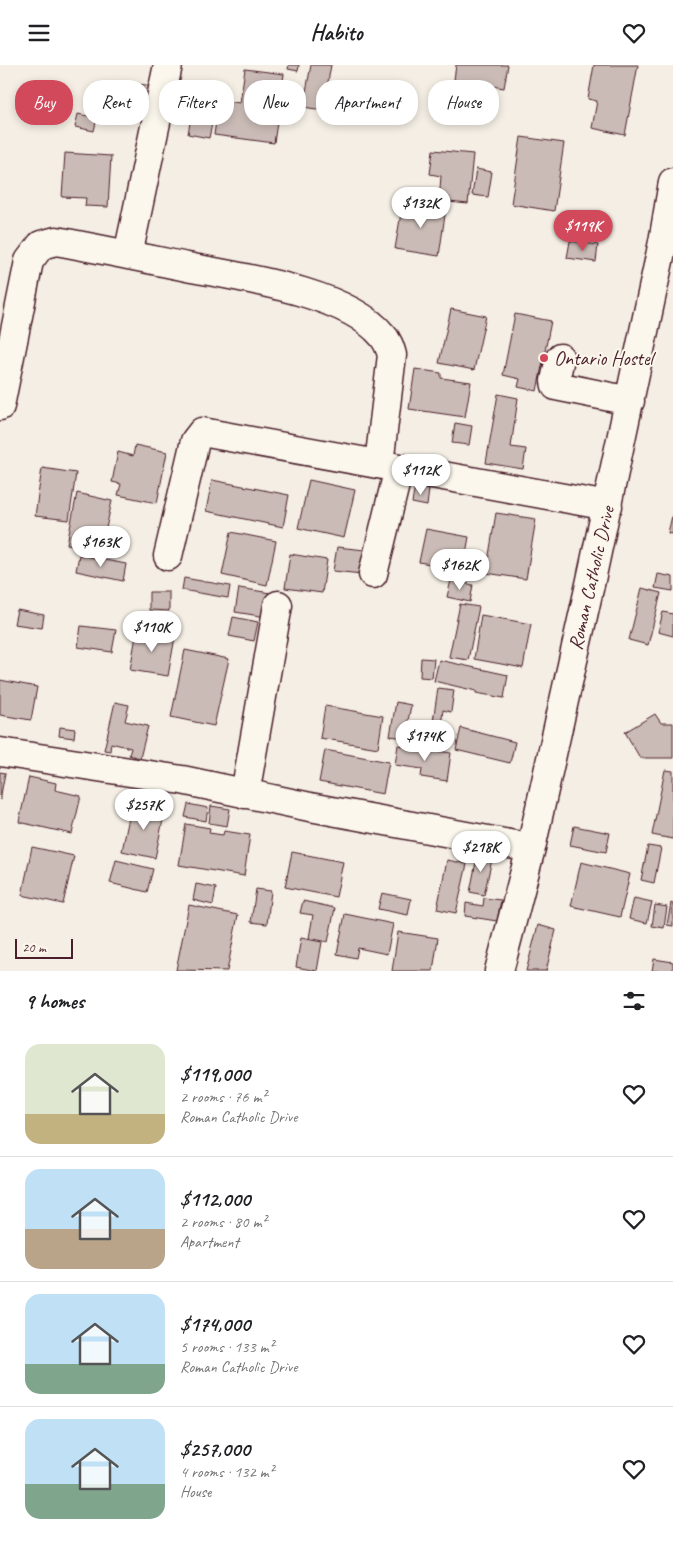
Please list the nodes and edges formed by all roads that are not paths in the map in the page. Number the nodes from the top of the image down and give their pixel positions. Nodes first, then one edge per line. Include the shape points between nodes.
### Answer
1 (168, 65) edge
2 (673, 182) edge
3 (128, 255) junction
4 (560, 358) dead end
5 (630, 401) junction
6 (0, 405) edge
7 (389, 466) junction
8 (608, 506) junction
9 (168, 557) dead end
10 (374, 574) dead end
11 (278, 605) dead end
12 (0, 752) edge
13 (245, 793) junction
14 (531, 848) junction
15 (499, 971) edge

1 - 3 street
2 - 5 street, Roman Catholic Drive
3 - 6 street via 56,241 41,245 29,261
3 - 7 street via 308,294 346,309 374,327 389,345 392,355
4 - 5 street via 556,386
5 - 8 street, Roman Catholic Drive
7 - 8 street
7 - 9 street via 202,432 195,441
7 - 10 street
8 - 14 street, Roman Catholic Drive
11 - 13 street
12 - 13 street
13 - 14 street
14 - 15 street, Roman Catholic Drive

